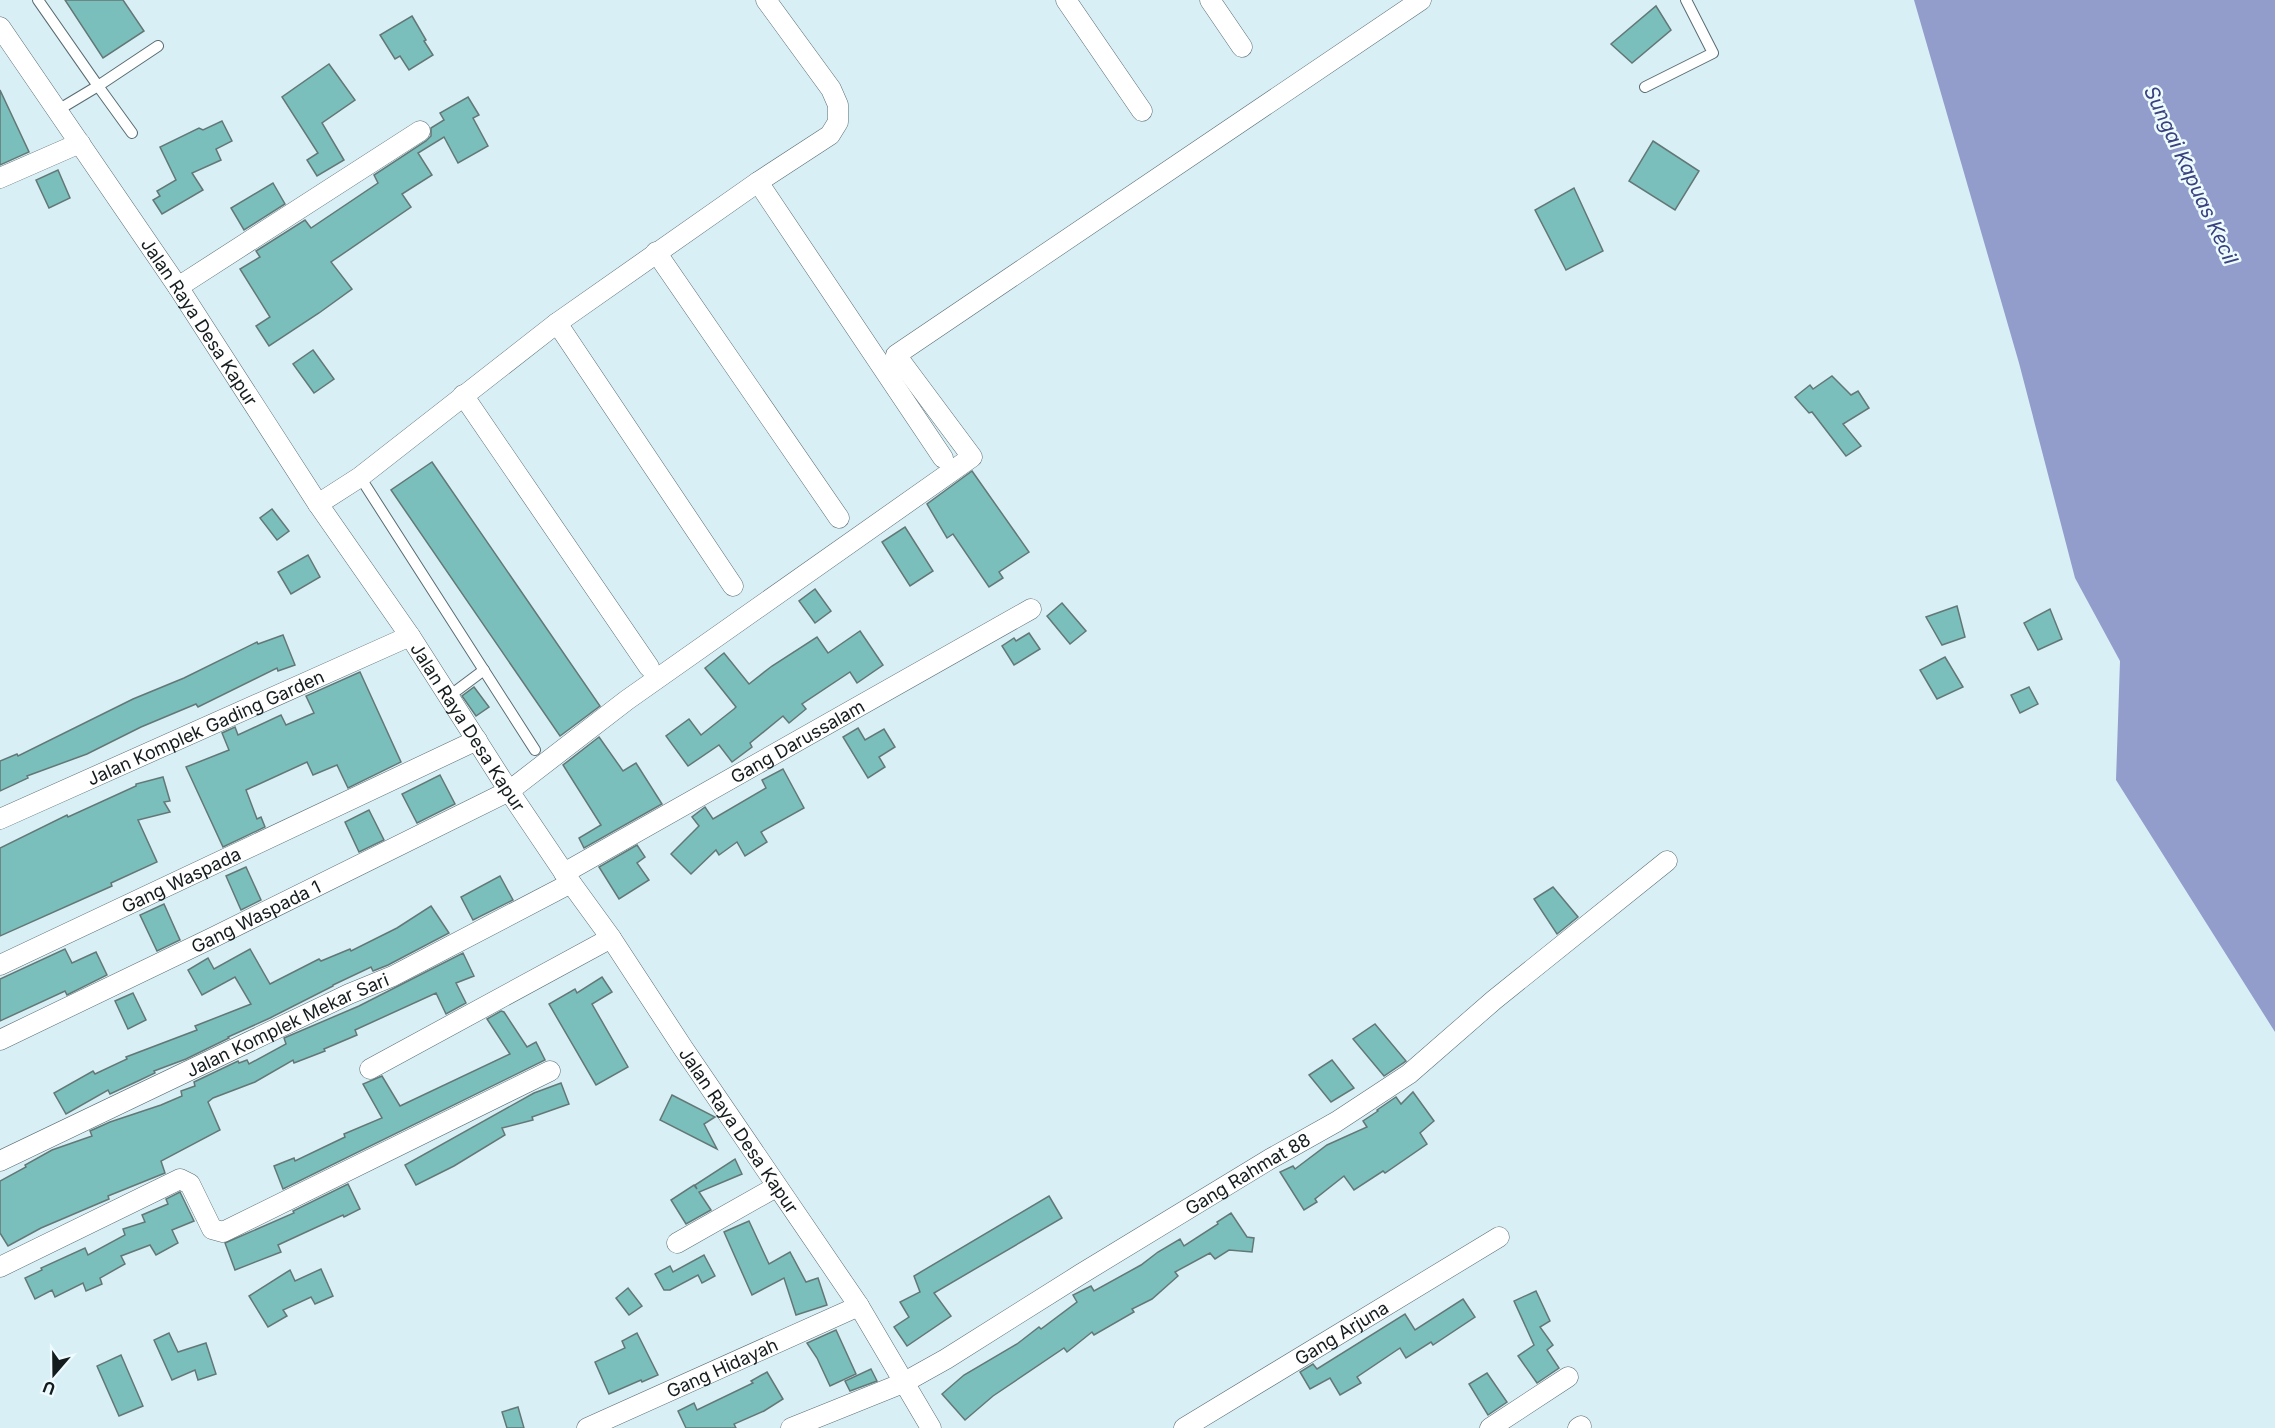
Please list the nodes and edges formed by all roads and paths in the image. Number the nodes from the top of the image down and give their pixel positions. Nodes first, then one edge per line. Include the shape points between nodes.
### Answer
1 (38, 0) edge
2 (766, 0) edge
3 (1066, 0) edge
4 (1210, 0) edge
5 (1421, 0) edge
6 (1686, 0) edge
7 (0, 27) edge
8 (158, 46) dead end
9 (1242, 47) dead end
10 (98, 86) junction
11 (1645, 87) dead end
12 (58, 110) junction
13 (1142, 111) dead end
14 (420, 131) dead end
15 (132, 133) dead end
16 (80, 143) junction
17 (0, 178) edge
18 (758, 182) junction
19 (656, 252) junction
20 (177, 287) junction
21 (557, 323) junction
22 (463, 395) junction
23 (943, 458) dead end
24 (360, 477) junction
25 (318, 504) junction
26 (838, 518) dead end
27 (733, 586) dead end
28 (1031, 609) dead end
29 (410, 636) junction
30 (650, 667) dead end
31 (484, 670) junction
32 (448, 696) junction
33 (477, 740) junction
34 (535, 750) dead end
35 (509, 792) junction
36 (0, 819) edge
37 (1667, 861) dead end
38 (568, 878) junction
39 (612, 938) junction
40 (0, 965) edge
41 (0, 1040) edge
42 (370, 1069) dead end
43 (550, 1071) dead end
44 (0, 1161) edge
45 (776, 1186) junction
46 (1499, 1237) dead end
47 (677, 1243) dead end
48 (0, 1267) edge
49 (859, 1306) junction
50 (1568, 1377) dead end
51 (903, 1383) junction
52 (586, 1428) edge
53 (791, 1428) edge
54 (931, 1428) edge
55 (1184, 1428) edge
56 (1490, 1428) edge

1 - 10 lane
2 - 18 street via 831,89 838,105 838,122 830,135
3 - 13 street
4 - 9 street
5 - 35 street, Gang Waspada 1 via 897,354 972,457 627,700
6 - 11 lane via 1713,53
7 - 12 street, Jalan Raya Desa Kapur
8 - 10 lane
10 - 12 lane
10 - 15 lane
12 - 16 street, Jalan Raya Desa Kapur
14 - 20 street
16 - 17 street
16 - 20 street, Jalan Raya Desa Kapur
18 - 19 street
18 - 23 street
19 - 21 street
19 - 26 street
20 - 25 street, Jalan Raya Desa Kapur
21 - 22 street
21 - 27 street
22 - 24 street
22 - 30 street
24 - 25 street
24 - 31 lane
25 - 29 street, Jalan Raya Desa Kapur
28 - 38 street, Gang Darussalam
29 - 32 street, Jalan Raya Desa Kapur
29 - 36 street, Jalan Komplek Gading Garden
31 - 32 lane
31 - 34 lane
32 - 33 street, Jalan Raya Desa Kapur
33 - 35 street, Jalan Raya Desa Kapur
33 - 40 street, Gang Waspada
35 - 38 street, Jalan Raya Desa Kapur
35 - 41 street, Gang Waspada 1
37 - 51 street, Gang Rahmat 88 via 1409,1074
38 - 39 street, Jalan Raya Desa Kapur
38 - 44 street, Jalan Komplek Mekar Sari via 393,976
39 - 42 street
39 - 45 street, Jalan Raya Desa Kapur
43 - 48 street via 223,1232 212,1229 190,1184 180,1179
45 - 47 street
45 - 49 street, Jalan Raya Desa Kapur
46 - 55 street, Gang Arjuna
49 - 51 street, Jalan Raya Desa Kapur
49 - 52 street, Gang Hidayah
50 - 56 street
51 - 53 street, Gang Rahmat 88
51 - 54 street, Jalan Raya Desa Kapur

